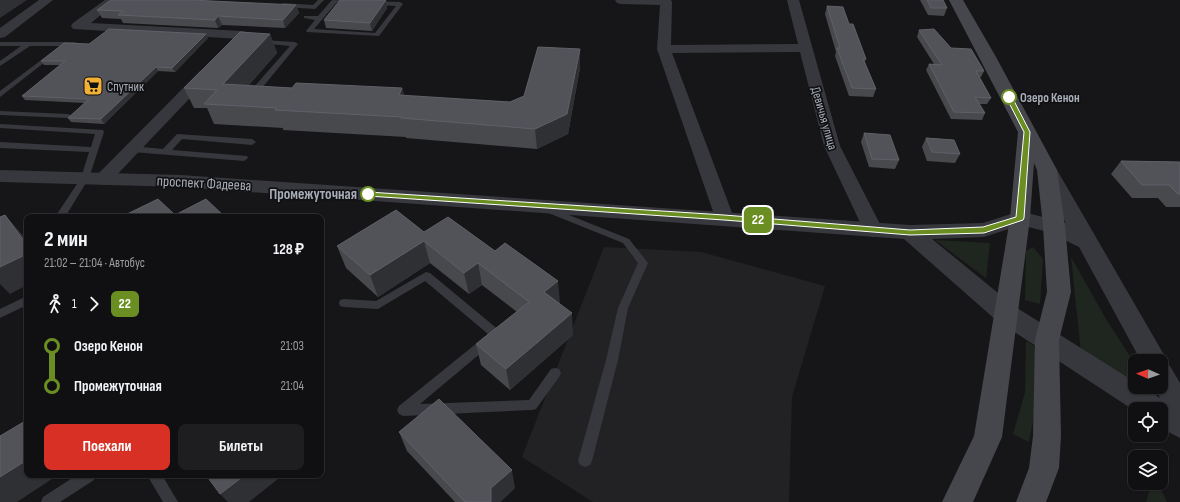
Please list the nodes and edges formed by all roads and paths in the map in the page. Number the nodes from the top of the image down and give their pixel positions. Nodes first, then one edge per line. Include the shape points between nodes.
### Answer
1 (47, 0) edge
2 (113, 0) edge
3 (321, 0) edge
4 (621, 0) edge
5 (793, 0) edge
6 (956, 0) edge
7 (369, 1) edge
8 (666, 1) edge
9 (275, 5) edge
10 (315, 7) junction
11 (320, 18) junction
12 (0, 34) edge
13 (244, 41) junction
14 (0, 44) edge
15 (28, 44) junction
16 (64, 44) junction
17 (80, 44) edge
18 (805, 48) junction
19 (664, 49) junction
20 (226, 52) edge
21 (215, 63) edge
22 (0, 64) edge
23 (0, 95) edge
24 (249, 98) edge
25 (0, 113) edge
26 (68, 116) edge
27 (0, 126) edge
28 (1027, 132) junction
29 (252, 142) dead end
30 (0, 144) edge
31 (132, 149) junction
32 (94, 150) junction
33 (165, 152) junction
34 (244, 158) dead end
35 (1047, 170) junction
36 (0, 176) edge
37 (94, 179) junction
38 (540, 206) junction
39 (63, 214) edge
40 (724, 218) junction
41 (1020, 218) junction
42 (1054, 226) junction
43 (873, 230) junction
44 (910, 232) junction
45 (1087, 242) junction
46 (24, 302) edge
47 (344, 303) dead end
48 (1005, 313) junction
49 (0, 314) edge
50 (1047, 340) junction
51 (1150, 354) edge
52 (555, 373) dead end
53 (1168, 387) edge
54 (1144, 402) edge
55 (1180, 408) edge
56 (1168, 417) edge
57 (1180, 425) edge
58 (585, 461) dead end
59 (84, 478) edge
60 (156, 478) edge
61 (48, 502) edge
62 (171, 502) edge
63 (957, 502) edge
64 (1030, 502) edge

1 - 12 street
2 - 13 street via 78,26 242,35
3 - 10 lane
4 - 8 street
5 - 18 street, Девичья улица
6 - 28 main road
7 - 11 lane via 334,0
7 - 11 lane via 400,4 377,35 309,31
8 - 19 street
9 - 10 lane
10 - 11 lane via 306,17
13 - 20 street
13 - 24 lane via 295,44
14 - 15 lane
15 - 16 lane
15 - 22 lane
16 - 17 lane
16 - 23 lane
18 - 19 street
18 - 43 street, Девичья улица via 832,146
19 - 40 street
21 - 31 street
25 - 26 lane
27 - 32 lane via 100,132
28 - 35 main road
28 - 41 main road
29 - 33 lane via 180,136
30 - 32 lane
31 - 33 lane
31 - 37 street
32 - 37 lane
33 - 34 lane
35 - 42 main road
35 - 45 street
36 - 37 street, проспект Фадеева
37 - 38 street, проспект Фадеева via 181,181
37 - 39 lane
38 - 40 street, проспект Фадеева
38 - 58 lane via 626,241 643,263 623,308
40 - 43 street, проспект Фадеева
41 - 42 street
41 - 44 street, проспект Фадеева via 984,230
41 - 48 main road
42 - 45 street
42 - 50 main road via 1059,292
43 - 44 street, проспект Фадеева
44 - 48 street
45 - 51 street
46 - 49 lane
47 - 52 lane via 378,306 426,276 496,334 403,410 532,405
48 - 50 street
48 - 63 main road via 988,437
50 - 54 street
50 - 64 main road via 1047,436 1044,468
53 - 55 street
56 - 57 street
59 - 61 lane
60 - 62 lane

